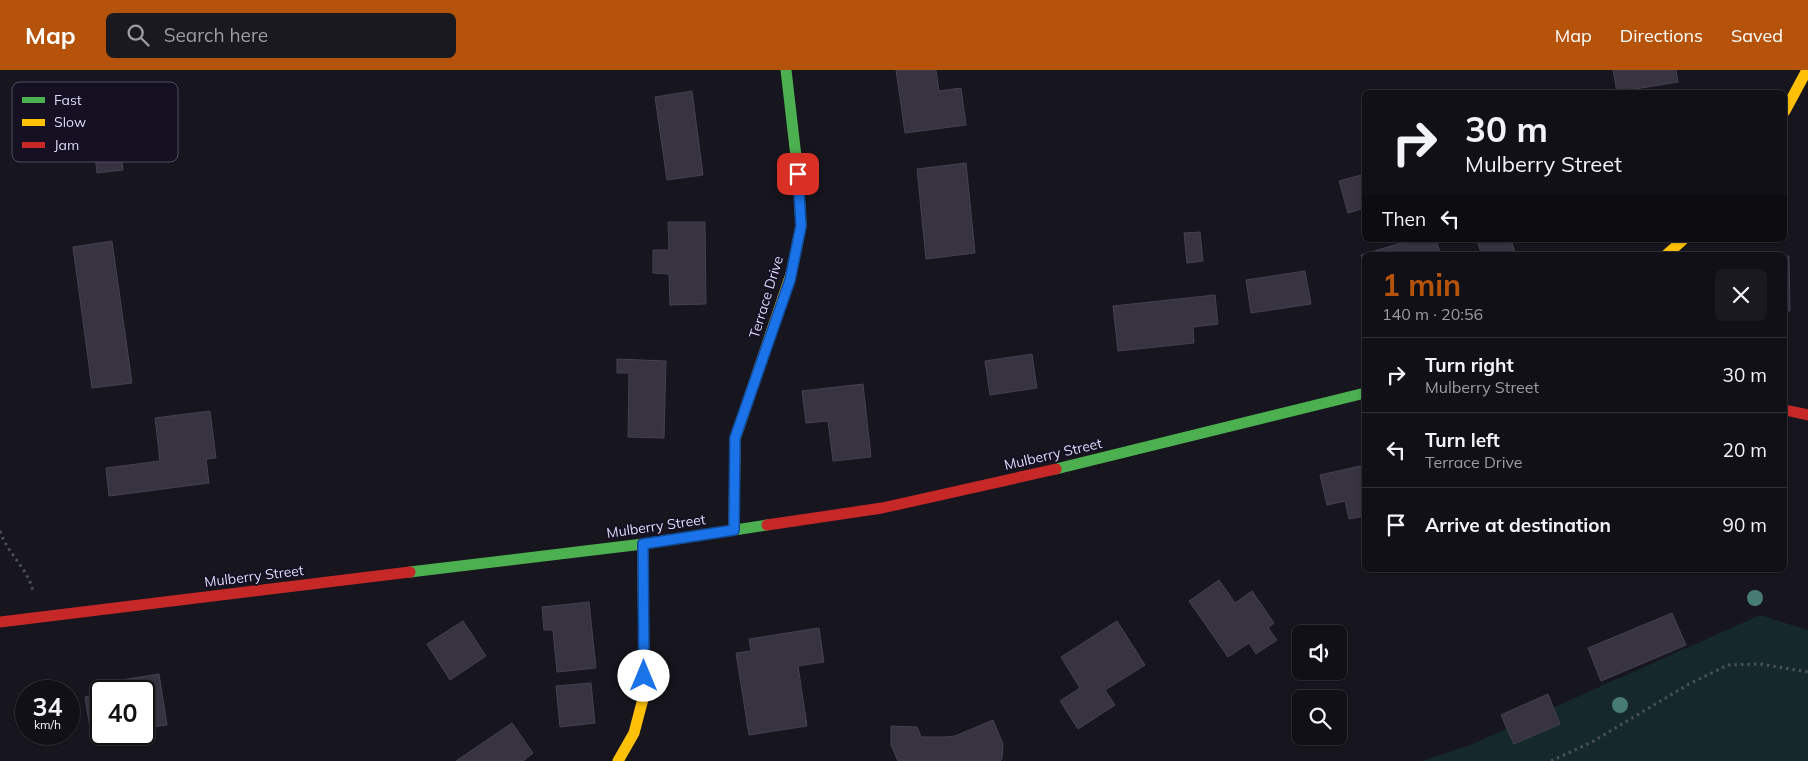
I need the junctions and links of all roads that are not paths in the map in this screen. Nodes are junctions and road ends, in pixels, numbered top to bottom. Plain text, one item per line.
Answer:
1 (786, 70) edge
2 (1807, 70) edge
3 (1787, 106) edge
4 (1681, 242) edge
5 (1669, 252) edge
6 (1362, 394) edge
7 (1787, 410) edge
8 (1808, 415) edge
9 (734, 530) junction
10 (643, 544) junction
11 (0, 622) edge
12 (618, 761) edge

1 - 9 street, Terrace Drive
2 - 3 street
4 - 5 street
6 - 9 street, Mulberry Street
7 - 8 street
9 - 10 street, Mulberry Street
10 - 11 street, Mulberry Street
10 - 12 street

